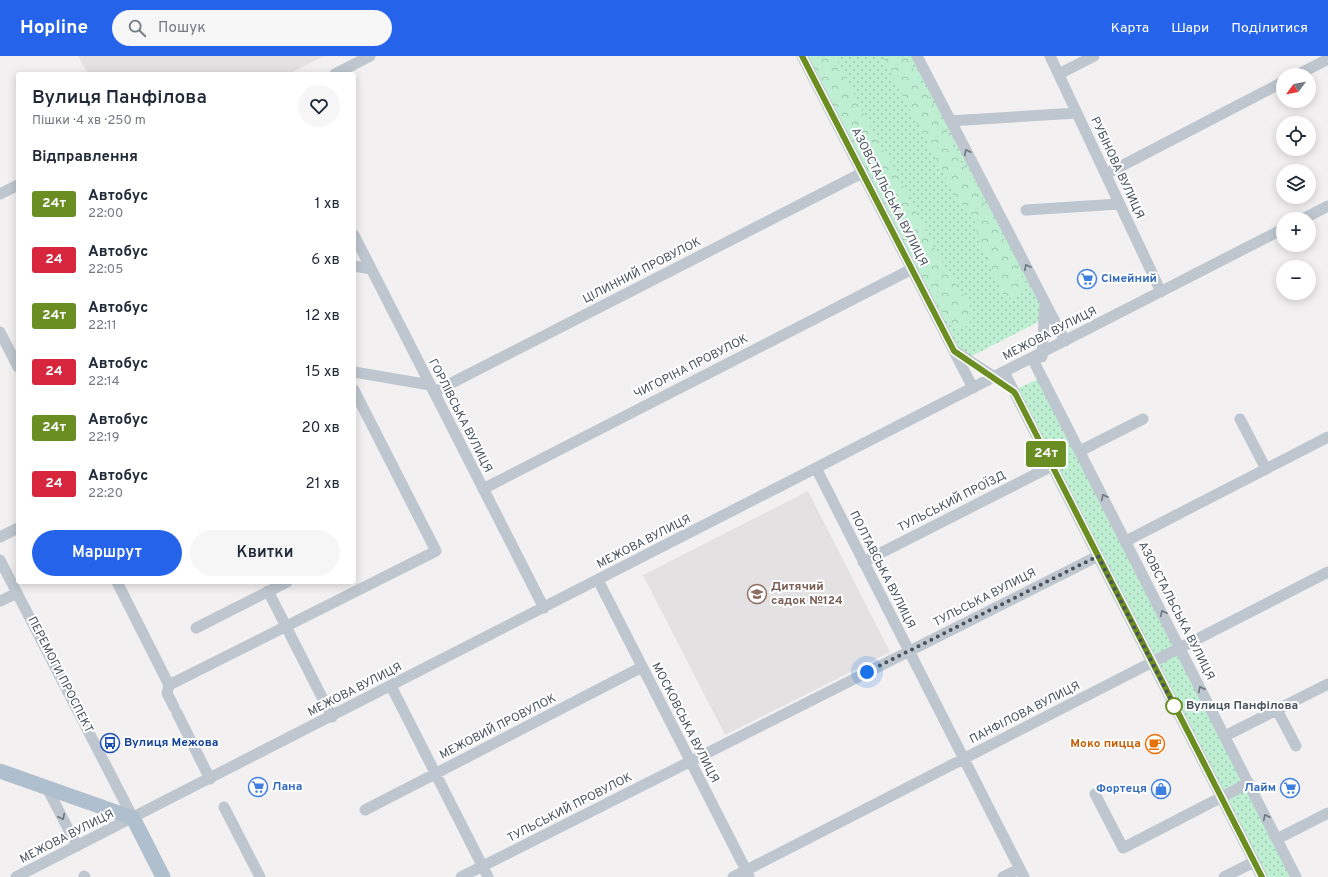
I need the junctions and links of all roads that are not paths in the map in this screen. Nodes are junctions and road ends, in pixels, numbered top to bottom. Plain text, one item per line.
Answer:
1 (369, 56) edge
2 (802, 56) edge
3 (917, 56) edge
4 (1050, 56) edge
5 (1094, 56) edge
6 (1328, 59) edge
7 (1311, 68) edge
8 (339, 72) edge
9 (1059, 74) junction
10 (1276, 86) edge
11 (1077, 113) junction
12 (950, 120) junction
13 (862, 173) junction
14 (1106, 174) junction
15 (16, 186) edge
16 (0, 194) edge
17 (1119, 204) junction
18 (1328, 206) edge
19 (1026, 210) dead end
20 (1316, 212) edge
21 (1276, 233) edge
22 (356, 240) edge
23 (356, 266) edge
24 (371, 269) junction
25 (912, 269) junction
26 (1160, 292) junction
27 (1045, 302) junction
28 (0, 332) edge
29 (1065, 341) junction
30 (954, 351) junction
31 (1042, 352) junction
32 (5, 353) edge
33 (1032, 358) junction
34 (16, 365) edge
35 (356, 372) edge
36 (999, 374) junction
37 (1042, 378) junction
38 (973, 388) junction
39 (432, 389) junction
40 (356, 394) edge
41 (1143, 419) dead end
42 (1240, 420) dead end
43 (1328, 437) edge
44 (1080, 451) junction
45 (1052, 466) junction
46 (816, 468) junction
47 (1266, 469) junction
48 (483, 489) junction
49 (16, 529) edge
50 (0, 537) edge
51 (1126, 541) junction
52 (1098, 556) junction
53 (0, 560) edge
54 (863, 562) junction
55 (1328, 572) edge
56 (598, 580) junction
57 (118, 584) edge
58 (283, 584) edge
59 (268, 592) junction
60 (17, 593) junction
61 (0, 601) edge
62 (544, 608) junction
63 (286, 626) junction
64 (196, 628) dead end
65 (1180, 648) junction
66 (909, 651) junction
67 (1152, 662) junction
68 (642, 667) junction
69 (1328, 684) edge
70 (169, 685) junction
71 (391, 686) junction
72 (1277, 710) junction
73 (332, 717) junction
74 (1225, 736) junction
75 (1296, 746) dead end
76 (964, 759) junction
77 (690, 761) junction
78 (0, 771) edge
79 (435, 774) junction
80 (210, 779) junction
81 (1249, 783) junction
82 (48, 788) junction
83 (1095, 794) dead end
84 (1221, 797) junction
85 (224, 807) dead end
86 (365, 810) dead end
87 (1328, 813) edge
88 (133, 818) junction
89 (1277, 839) junction
90 (77, 846) junction
91 (1254, 862) junction
92 (482, 866) junction
93 (1021, 873) edge
94 (747, 874) edge
95 (16, 877) edge
96 (163, 877) edge
97 (260, 877) edge
98 (461, 877) edge
99 (488, 877) edge
100 (733, 877) edge
101 (1003, 877) edge
102 (1224, 877) edge
103 (1262, 877) edge
104 (1296, 877) edge

1 - 8 street
2 - 13 street, АЗОВСТАЛЬСЬКА ВУЛИЦЯ
3 - 12 street
4 - 9 street, РУБІНОВА ВУЛИЦЯ
5 - 9 street
6 - 7 street
9 - 11 street, РУБІНОВА ВУЛИЦЯ
10 - 14 street
11 - 12 street
11 - 14 street, РУБІНОВА ВУЛИЦЯ
27 -> 12 street
13 - 25 street, АЗОВСТАЛЬСЬКА ВУЛИЦЯ
13 - 39 street, ЦІЛИННИЙ ПРОВУЛОК
14 - 17 street, РУБІНОВА ВУЛИЦЯ
15 - 16 street
17 - 19 street
17 - 26 street, РУБІНОВА ВУЛИЦЯ
18 - 20 street
21 - 26 street, МЕЖОВА ВУЛИЦЯ
22 - 24 street, ГОРЛІВСЬКА ВУЛИЦЯ
23 - 24 street
24 - 39 street, ГОРЛІВСЬКА ВУЛИЦЯ
25 - 30 street, АЗОВСТАЛЬСЬКА ВУЛИЦЯ
25 - 48 street, ЧИГОРІНА ПРОВУЛОК
26 - 29 street, МЕЖОВА ВУЛИЦЯ
27 - 29 street
27 - 31 street, АЗОВСТАЛЬСЬКА ВУЛИЦЯ
28 - 32 street
29 - 31 street, МЕЖОВА ВУЛИЦЯ
30 - 36 street, АЗОВСТАЛЬСЬКА ВУЛИЦЯ
30 - 38 street, АЗОВСТАЛЬСЬКА ВУЛИЦЯ
31 - 33 street, МЕЖОВА ВУЛИЦЯ
31 - 37 street, АЗОВСТАЛЬСЬКА ВУЛИЦЯ
32 - 34 street
33 - 36 street, МЕЖОВА ВУЛИЦЯ
33 - 37 street, АЗОВСТАЛЬСЬКА ВУЛИЦЯ
35 - 39 street
36 - 38 street, МЕЖОВА ВУЛИЦЯ
36 - 45 street
37 - 44 street, АЗОВСТАЛЬСЬКА ВУЛИЦЯ
38 - 46 street, МЕЖОВА ВУЛИЦЯ
39 - 48 street, ГОРЛІВСЬКА ВУЛИЦЯ
40 - 63 street
41 - 44 street
42 - 47 street
43 - 47 street
51 -> 44 street, АЗОВСТАЛЬСЬКА ВУЛИЦЯ
45 - 52 street
45 - 54 street, ТУЛЬСЬКИЙ ПРОЇЗД
46 - 54 street, ПОЛТАВСЬКА ВУЛИЦЯ
46 - 56 street, МЕЖОВА ВУЛИЦЯ
47 - 51 street
48 - 62 street, ГОРЛІВСЬКА ВУЛИЦЯ
49 - 50 street
65 -> 51 street, АЗОВСТАЛЬСЬКА ВУЛИЦЯ
52 - 66 street, ТУЛЬСЬКА ВУЛИЦЯ
52 - 67 street
53 - 60 street, ПЕРЕМОГИ ПРОСПЕКТ
54 - 66 street, ПОЛТАВСЬКА ВУЛИЦЯ
55 - 65 street, ПАНФІЛОВА ВУЛИЦЯ
56 - 62 street, МЕЖОВА ВУЛИЦЯ
56 - 68 street, МОСКОВСЬКА ВУЛИЦЯ
57 - 70 street
58 - 59 street
59 - 63 street
59 - 64 street
60 - 61 street
60 - 88 street, ПЕРЕМОГИ ПРОСПЕКТ
62 - 71 street, МЕЖОВА ВУЛИЦЯ
63 - 70 street
63 - 73 street
65 - 67 street, ПАНФІЛОВА ВУЛИЦЯ
74 -> 65 street, АЗОВСТАЛЬСЬКА ВУЛИЦЯ
66 - 76 street, ПОЛТАВСЬКА ВУЛИЦЯ
66 - 77 street, ТУЛЬСЬКА ВУЛИЦЯ
67 - 76 street, ПАНФІЛОВА ВУЛИЦЯ
67 - 84 street
68 - 77 street, МОСКОВСЬКА ВУЛИЦЯ
68 - 79 street, МЕЖОВИЙ ПРОВУЛОК
69 - 72 street
70 - 80 street
71 - 73 street, МЕЖОВА ВУЛИЦЯ
71 - 79 street
72 - 74 street
72 - 75 street
73 - 80 street, МЕЖОВА ВУЛИЦЯ
74 - 81 street, АЗОВСТАЛЬСЬКА ВУЛИЦЯ
76 - 93 street, ПОЛТАВСЬКА ВУЛИЦЯ
76 - 94 street, ПАНФІЛОВА ВУЛИЦЯ
77 - 92 street, ТУЛЬСЬКИЙ ПРОВУЛОК
77 - 94 street, МОСКОВСЬКА ВУЛИЦЯ
78 - 82 main road
79 - 86 street, МЕЖОВИЙ ПРОВУЛОК
79 - 92 street
80 - 88 street, МЕЖОВА ВУЛИЦЯ
81 - 84 street
89 -> 81 street, АЗОВСТАЛЬСЬКА ВУЛИЦЯ
82 - 88 main road
82 -> 90 street
83 - 84 street
84 - 91 street
85 - 97 street
87 - 89 street
88 - 90 street, МЕЖОВА ВУЛИЦЯ
88 - 96 main road, ПЕРЕМОГИ ПРОСПЕКТ
89 - 104 street, АЗОВСТАЛЬСЬКА ВУЛИЦЯ
90 - 95 street, МЕЖОВА ВУЛИЦЯ
91 - 102 street
91 - 103 street
92 - 98 street, ТУЛЬСЬКИЙ ПРОВУЛОК
92 - 99 street
93 - 101 street
94 - 100 street, ПАНФІЛОВА ВУЛИЦЯ

